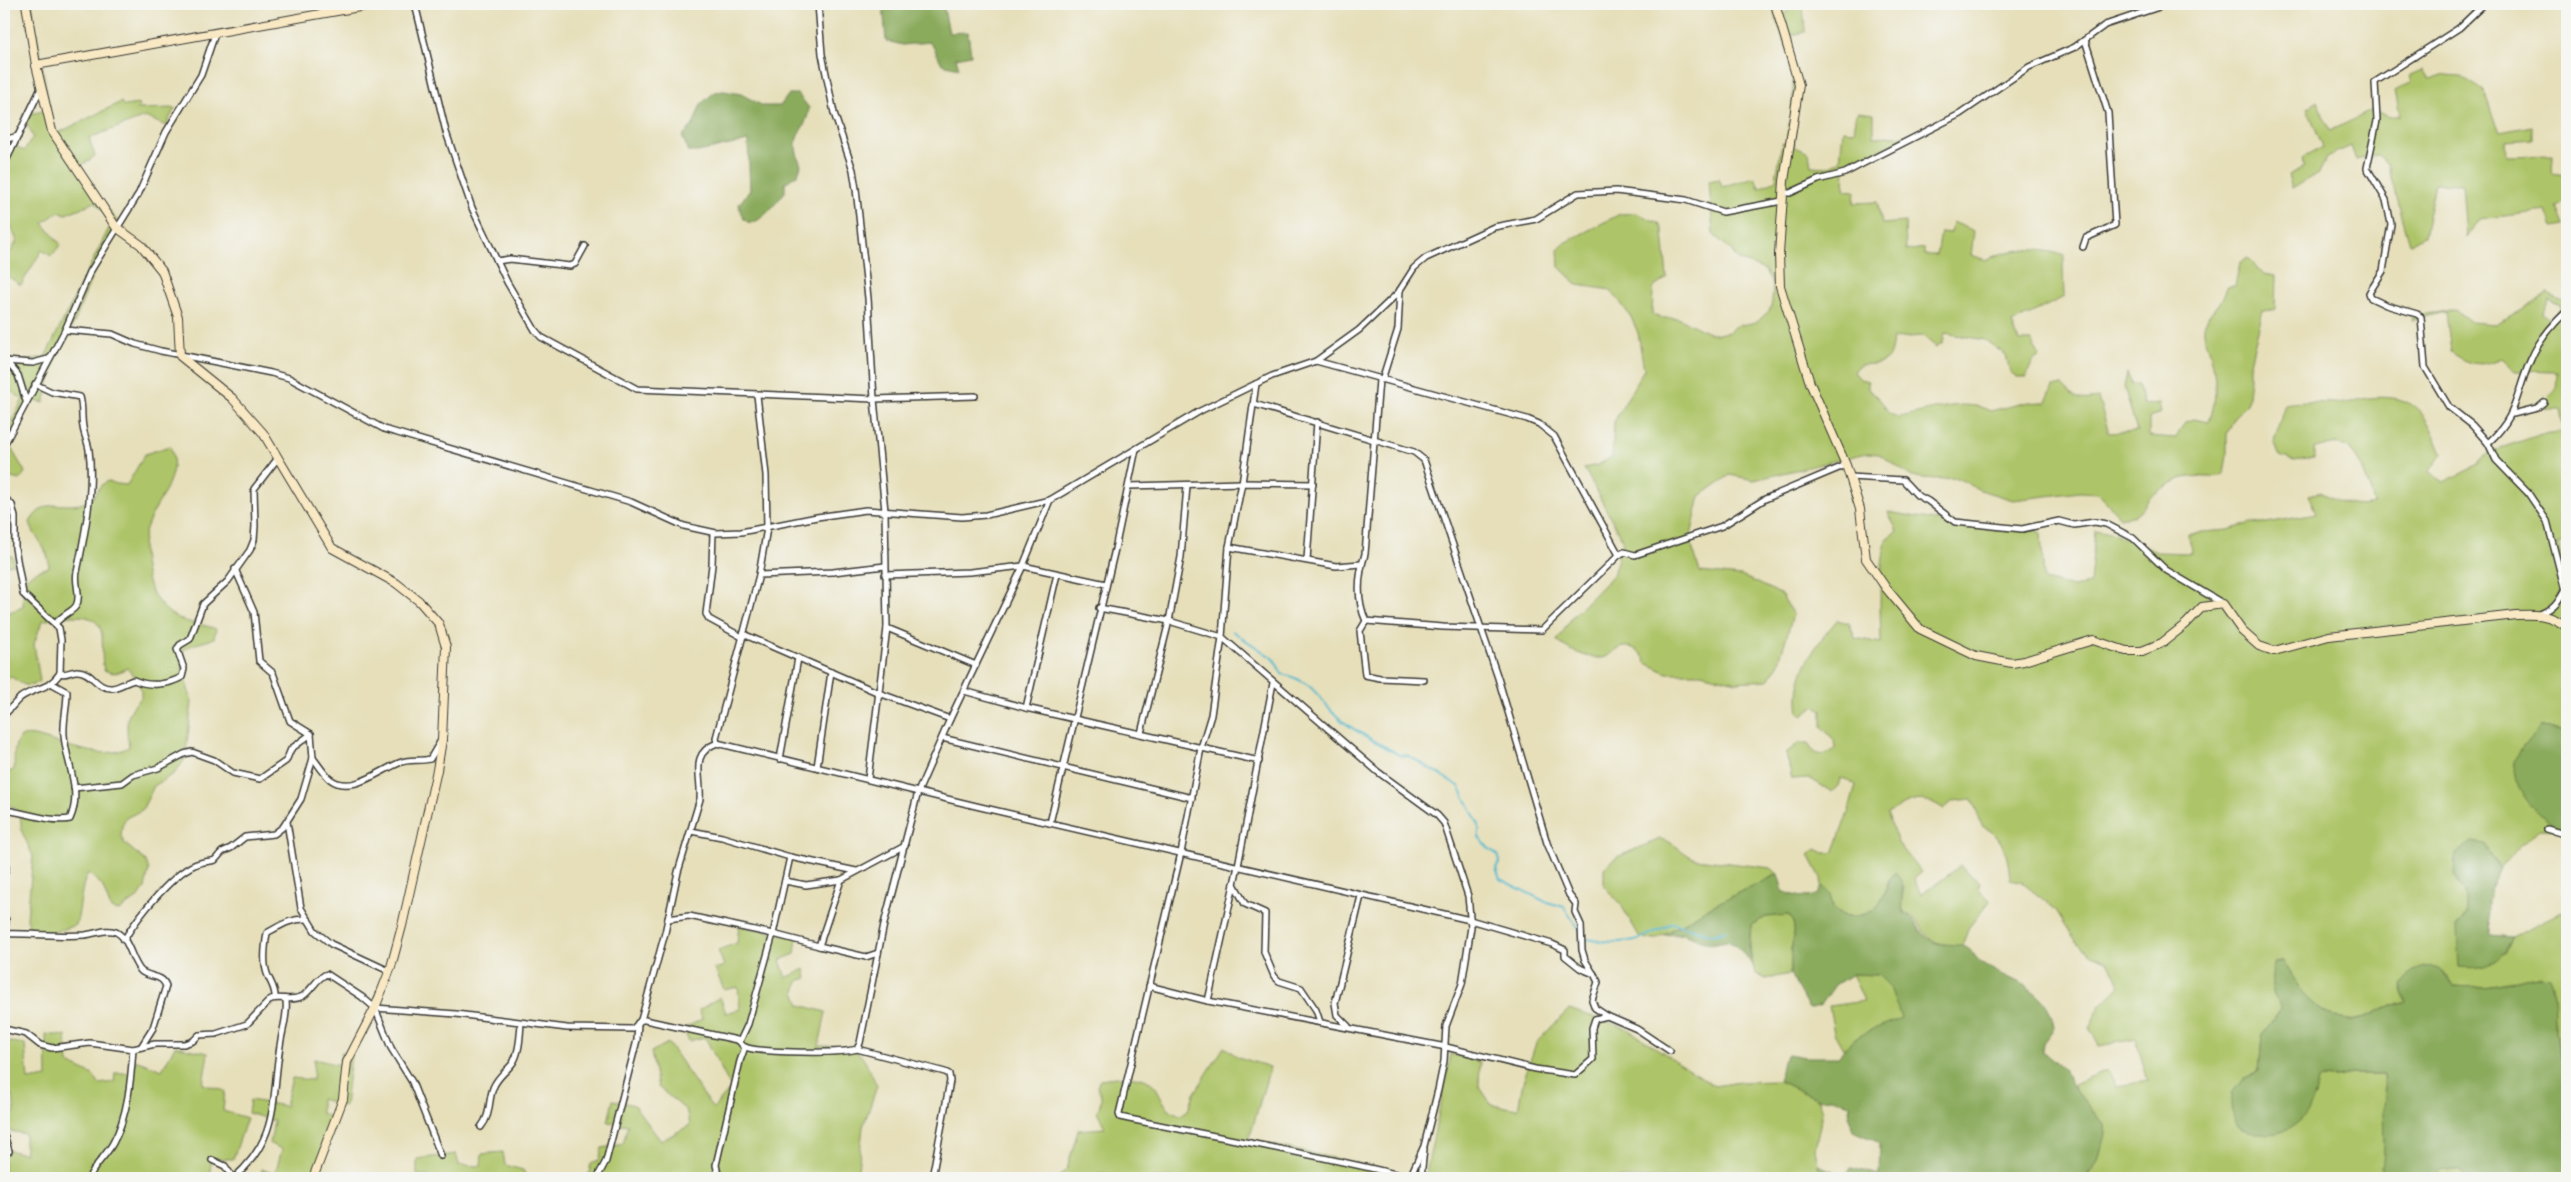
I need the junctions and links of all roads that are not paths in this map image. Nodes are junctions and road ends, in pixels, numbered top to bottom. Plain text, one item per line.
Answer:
1 (26, 4) edge
2 (376, 4) edge
3 (415, 4) edge
4 (818, 4) edge
5 (1775, 4) edge
6 (2168, 4) edge
7 (2484, 4) edge
8 (215, 34) junction
9 (2085, 40) junction
10 (36, 65) junction
11 (41, 88) junction
12 (18, 136) junction
13 (4, 140) edge
14 (4, 166) edge
15 (1782, 197) junction
16 (116, 227) junction
17 (585, 246) dead end
18 (2083, 247) dead end
19 (497, 261) junction
20 (1400, 290) junction
21 (2567, 311) edge
22 (65, 330) junction
23 (180, 356) junction
24 (48, 359) junction
25 (1316, 361) junction
26 (5, 362) edge
27 (1381, 380) junction
28 (35, 384) junction
29 (1256, 384) junction
30 (757, 395) junction
31 (975, 396) dead end
32 (874, 399) junction
33 (26, 401) junction
34 (2544, 402) dead end
35 (1254, 404) junction
36 (2513, 414) junction
37 (1317, 422) junction
38 (1374, 439) junction
39 (2488, 444) junction
40 (4, 445) edge
41 (1136, 449) junction
42 (278, 458) junction
43 (1846, 466) junction
44 (1850, 478) junction
45 (1242, 483) junction
46 (1313, 484) junction
47 (1129, 486) junction
48 (1187, 486) junction
49 (4, 497) edge
50 (1050, 500) junction
51 (885, 512) junction
52 (767, 528) junction
53 (713, 533) junction
54 (1229, 547) junction
55 (1619, 555) junction
56 (1307, 560) junction
57 (1360, 564) junction
58 (885, 566) junction
59 (1023, 566) junction
60 (235, 569) junction
61 (1057, 574) junction
62 (759, 575) junction
63 (885, 575) junction
64 (1106, 584) junction
65 (2565, 589) junction
66 (2567, 598) edge
67 (2223, 604) junction
68 (1099, 608) junction
69 (2540, 614) junction
70 (1169, 621) junction
71 (1366, 621) junction
72 (56, 623) junction
73 (1481, 627) junction
74 (2567, 627) edge
75 (887, 628) junction
76 (743, 635) junction
77 (1222, 637) junction
78 (798, 658) junction
79 (976, 665) junction
80 (831, 672) junction
81 (60, 673) junction
82 (1424, 680) dead end
83 (1273, 683) junction
84 (51, 684) junction
85 (964, 691) junction
86 (879, 693) junction
87 (1026, 708) junction
88 (4, 715) edge
89 (950, 719) junction
90 (1076, 719) junction
91 (1141, 733) junction
92 (311, 734) junction
93 (942, 738) junction
94 (442, 740) junction
95 (717, 742) junction
96 (1201, 748) junction
97 (313, 758) junction
98 (780, 759) junction
99 (1259, 761) junction
100 (817, 767) junction
101 (1062, 767) junction
102 (868, 779) junction
103 (74, 788) junction
104 (918, 792) junction
105 (1192, 798) junction
106 (4, 810) edge
107 (287, 822) junction
108 (1050, 823) junction
109 (2547, 829) dead end
110 (691, 831) junction
111 (2567, 835) edge
112 (905, 846) junction
113 (1181, 853) junction
114 (790, 857) junction
115 (4, 860) edge
116 (1238, 866) junction
117 (856, 872) junction
118 (4, 876) edge
119 (841, 880) junction
120 (785, 881) junction
121 (1234, 884) junction
122 (1360, 896) junction
123 (4, 916) edge
124 (308, 919) junction
125 (668, 919) junction
126 (1470, 920) junction
127 (4, 934) edge
128 (773, 934) junction
129 (124, 940) junction
130 (819, 946) junction
131 (878, 954) junction
132 (389, 971) junction
133 (1594, 974) junction
134 (1149, 986) junction
135 (275, 998) junction
136 (286, 1000) junction
137 (1208, 1001) junction
138 (375, 1008) junction
139 (1607, 1016) junction
140 (639, 1021) junction
141 (1320, 1022) junction
142 (521, 1023) junction
143 (4, 1029) edge
144 (1356, 1029) junction
145 (740, 1041) junction
146 (141, 1047) junction
147 (745, 1047) junction
148 (1446, 1047) junction
149 (133, 1049) junction
150 (856, 1049) junction
151 (1670, 1051) dead end
152 (481, 1127) dead end
153 (4, 1135) edge
154 (1424, 1146) junction
155 (9, 1151) dead end
156 (441, 1156) dead end
157 (212, 1160) dead end
158 (1421, 1177) edge
159 (89, 1178) edge
160 (233, 1178) edge
161 (313, 1178) edge
162 (597, 1178) edge
163 (720, 1178) edge
164 (932, 1178) edge

1 - 10 street
2 - 8 street
3 - 19 street
4 - 32 street
5 - 15 street
6 - 9 street
7 - 39 street
8 - 10 street
8 - 16 street
9 - 15 street
9 - 18 street
10 - 11 street
11 - 12 street
11 - 16 street
12 - 13 street
12 - 14 street
15 - 20 street
15 - 43 street
16 - 22 street
16 - 23 street
17 - 19 street
19 - 30 street
20 - 25 street
20 - 27 street
21 - 36 street
22 - 23 street
22 - 24 street
23 - 42 street
23 - 53 street
24 - 26 street
24 - 28 street
25 - 27 street
25 - 29 street
26 - 33 street
27 - 38 street
27 - 55 street
28 - 33 street
28 - 72 street
29 - 35 street
29 - 41 street
30 - 32 street
30 - 52 street
31 - 32 street
32 - 51 street
33 - 40 street
34 - 36 street
35 - 37 street
35 - 45 street
36 - 39 street
37 - 38 street
37 - 46 street
38 - 57 street
38 - 73 street
39 - 65 street
41 - 47 street
41 - 50 street
42 - 60 street
42 - 94 street
43 - 44 street
43 - 55 street
44 - 67 street
44 - 67 street
45 - 46 street
45 - 48 street
45 - 54 street
46 - 56 street
47 - 48 street
47 - 64 street
48 - 70 street
49 - 72 street
50 - 51 street
50 - 59 street
51 - 52 street
51 - 58 street
52 - 53 street
52 - 62 street
53 - 76 street
54 - 56 street
54 - 77 street
55 - 73 street
56 - 57 street
57 - 71 street
58 - 62 street
58 - 63 street
59 - 61 street
59 - 63 street
59 - 79 street
60 - 81 street
60 - 92 street
61 - 64 street
61 - 87 street
62 - 76 street
63 - 75 street
64 - 68 street
65 - 66 street
65 - 69 street
67 - 69 street
68 - 70 street
68 - 90 street
69 - 74 street
70 - 77 street
70 - 91 street
71 - 73 street
71 - 82 street
72 - 81 street
73 - 133 street
75 - 79 street
75 - 86 street
76 - 78 street
76 - 95 street
77 - 83 street
77 - 96 street
78 - 80 street
78 - 98 street
79 - 85 street
80 - 86 street
80 - 100 street
81 - 84 street
83 - 99 street
83 - 126 street
84 - 88 street
84 - 103 street
85 - 87 street
85 - 89 street
86 - 89 street
86 - 102 street
87 - 90 street
89 - 93 street
90 - 91 street
90 - 101 street
91 - 96 street
92 - 97 street
92 - 103 street
93 - 101 street
93 - 104 street
94 - 97 street
94 - 132 street
95 - 98 street
95 - 110 street
96 - 99 street
96 - 105 street
97 - 107 street
98 - 100 street
99 - 116 street
100 - 102 street
101 - 105 street
101 - 108 street
102 - 104 street
103 - 106 street
104 - 108 street
104 - 112 street
105 - 113 street
107 - 124 street
107 - 129 street
108 - 113 street
109 - 111 street
110 - 114 street
110 - 125 street
112 - 117 street
112 - 131 street
113 - 116 street
113 - 134 street
114 - 117 street
114 - 120 street
115 - 118 street
116 - 121 street
116 - 122 street
117 - 119 street
119 - 120 street
119 - 130 street
120 - 128 street
121 - 137 street
121 - 141 street
122 - 126 street
122 - 144 street
123 - 127 street
124 - 132 street
124 - 135 street
125 - 128 street
125 - 140 street
126 - 133 street
126 - 148 street
127 - 129 street
128 - 130 street
128 - 145 street
129 - 146 street
130 - 131 street
131 - 150 street
132 - 138 street
133 - 139 street
134 - 137 street
134 - 154 street
135 - 136 street
135 - 146 street
136 - 138 street
136 - 160 street
137 - 141 street
138 - 142 street
138 - 156 street
138 - 161 street
139 - 148 street
139 - 151 street
140 - 142 street
140 - 145 street
140 - 162 street
141 - 144 street
142 - 152 street
143 - 149 street
144 - 148 street
145 - 147 street
146 - 149 street
147 - 150 street
147 - 163 street
148 - 154 street
149 - 159 street
150 - 164 street
153 - 155 street
154 - 158 street
157 - 160 street

